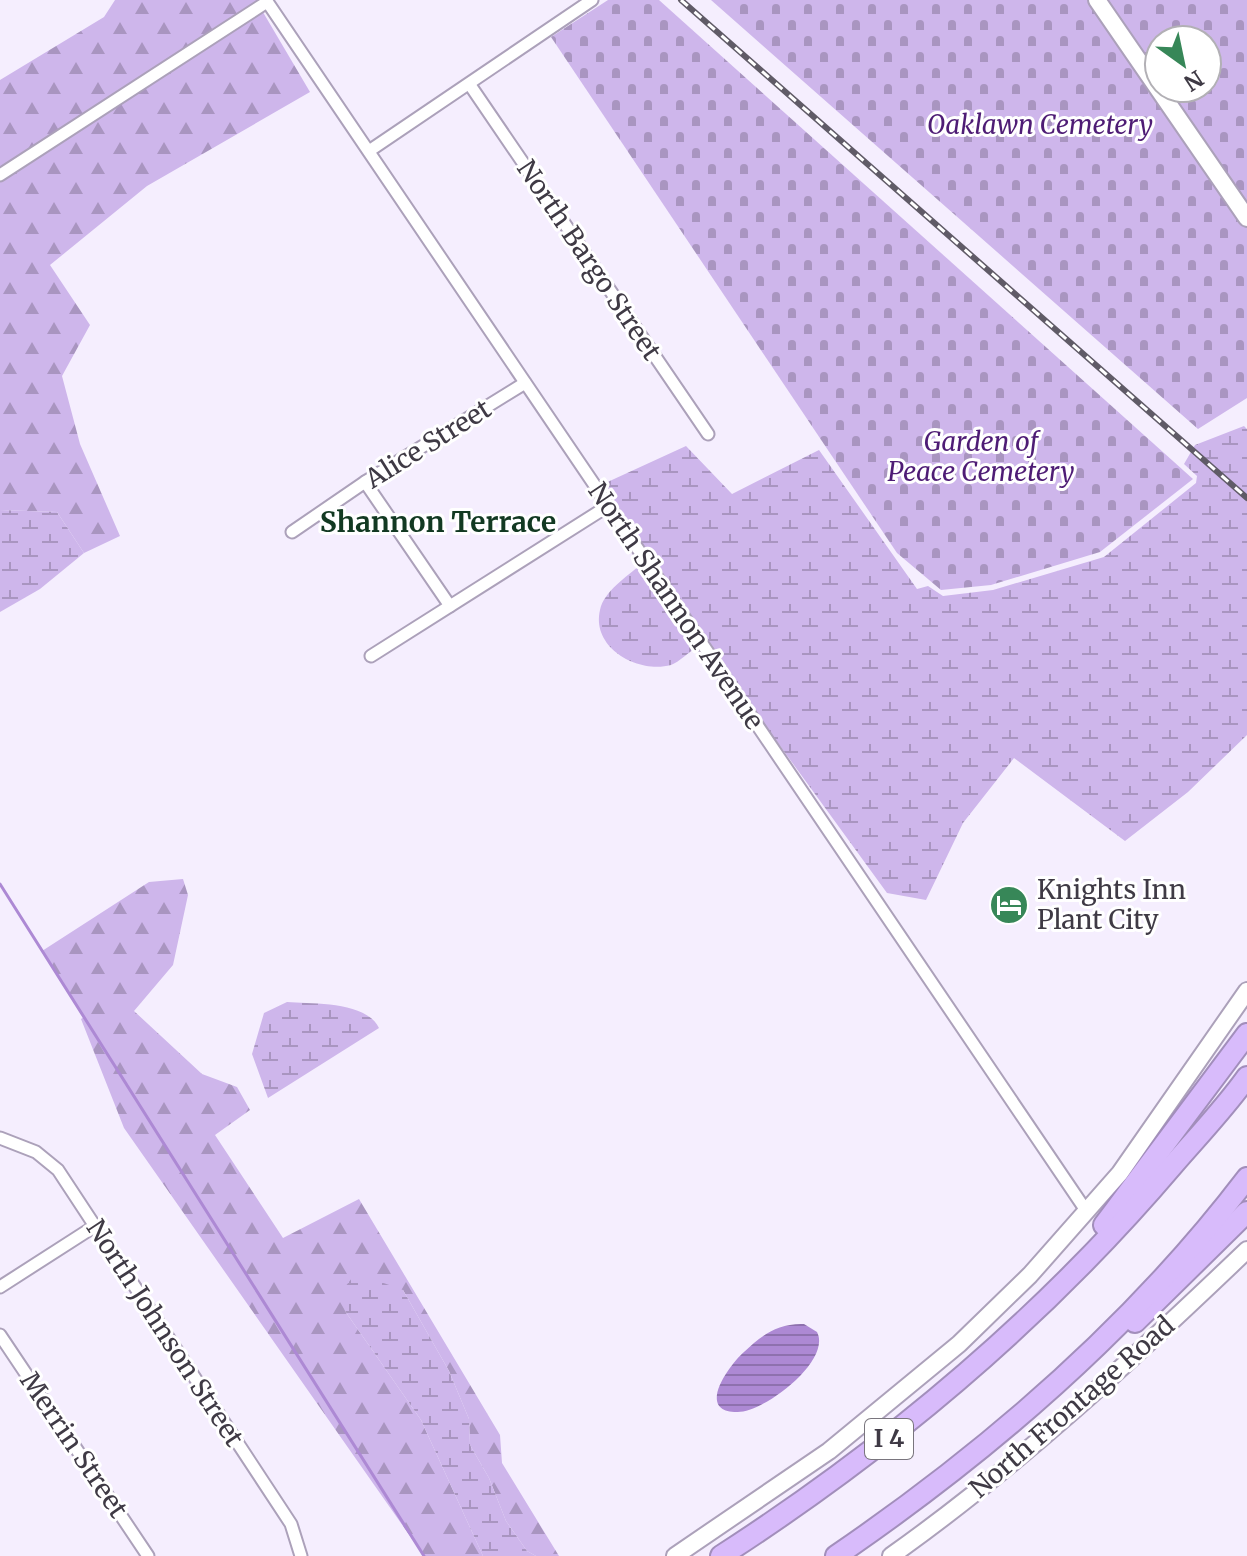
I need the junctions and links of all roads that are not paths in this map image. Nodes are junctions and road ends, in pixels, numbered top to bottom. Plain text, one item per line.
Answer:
1 (592, 0) edge
2 (1097, 0) edge
3 (267, 1) edge
4 (470, 85) junction
5 (369, 151) junction
6 (0, 175) edge
7 (1247, 218) edge
8 (525, 383) junction
9 (708, 434) dead end
10 (365, 482) junction
11 (608, 506) junction
12 (292, 532) dead end
13 (450, 606) junction
14 (371, 656) dead end
15 (1247, 991) edge
16 (1247, 1034) edge
17 (1247, 1077) edge
18 (0, 1138) edge
19 (1247, 1178) edge
20 (1087, 1212) junction
21 (1247, 1212) edge
22 (95, 1226) junction
23 (1247, 1250) edge
24 (0, 1287) edge
25 (1043, 1305) junction
26 (0, 1335) edge
27 (1043, 1392) junction
28 (299, 1555) edge
29 (148, 1556) edge
30 (675, 1556) edge
31 (721, 1556) edge
32 (836, 1556) edge
33 (891, 1556) edge

1 - 4 street
2 - 7 street
3 - 5 street, North Shannon Avenue
3 - 6 street
4 - 5 street
4 - 9 street, North Bargo Street
5 - 8 street, North Shannon Avenue
8 - 10 street, Alice Street
8 - 11 street, North Shannon Avenue
10 - 12 street, Alice Street
10 - 13 street
11 - 13 street
11 - 20 street, North Shannon Avenue
13 - 14 street
15 - 20 street
16 - 25 highway
17 - 25 highway, I 4
18 - 22 street, North Johnson Street
19 - 27 highway, I 4
20 - 30 street
21 - 27 highway
22 - 24 street
22 - 28 street, North Johnson Street
23 - 33 street, North Frontage Road
25 - 31 highway, I 4
26 - 29 street, Merrin Street
27 - 32 highway, I 4

